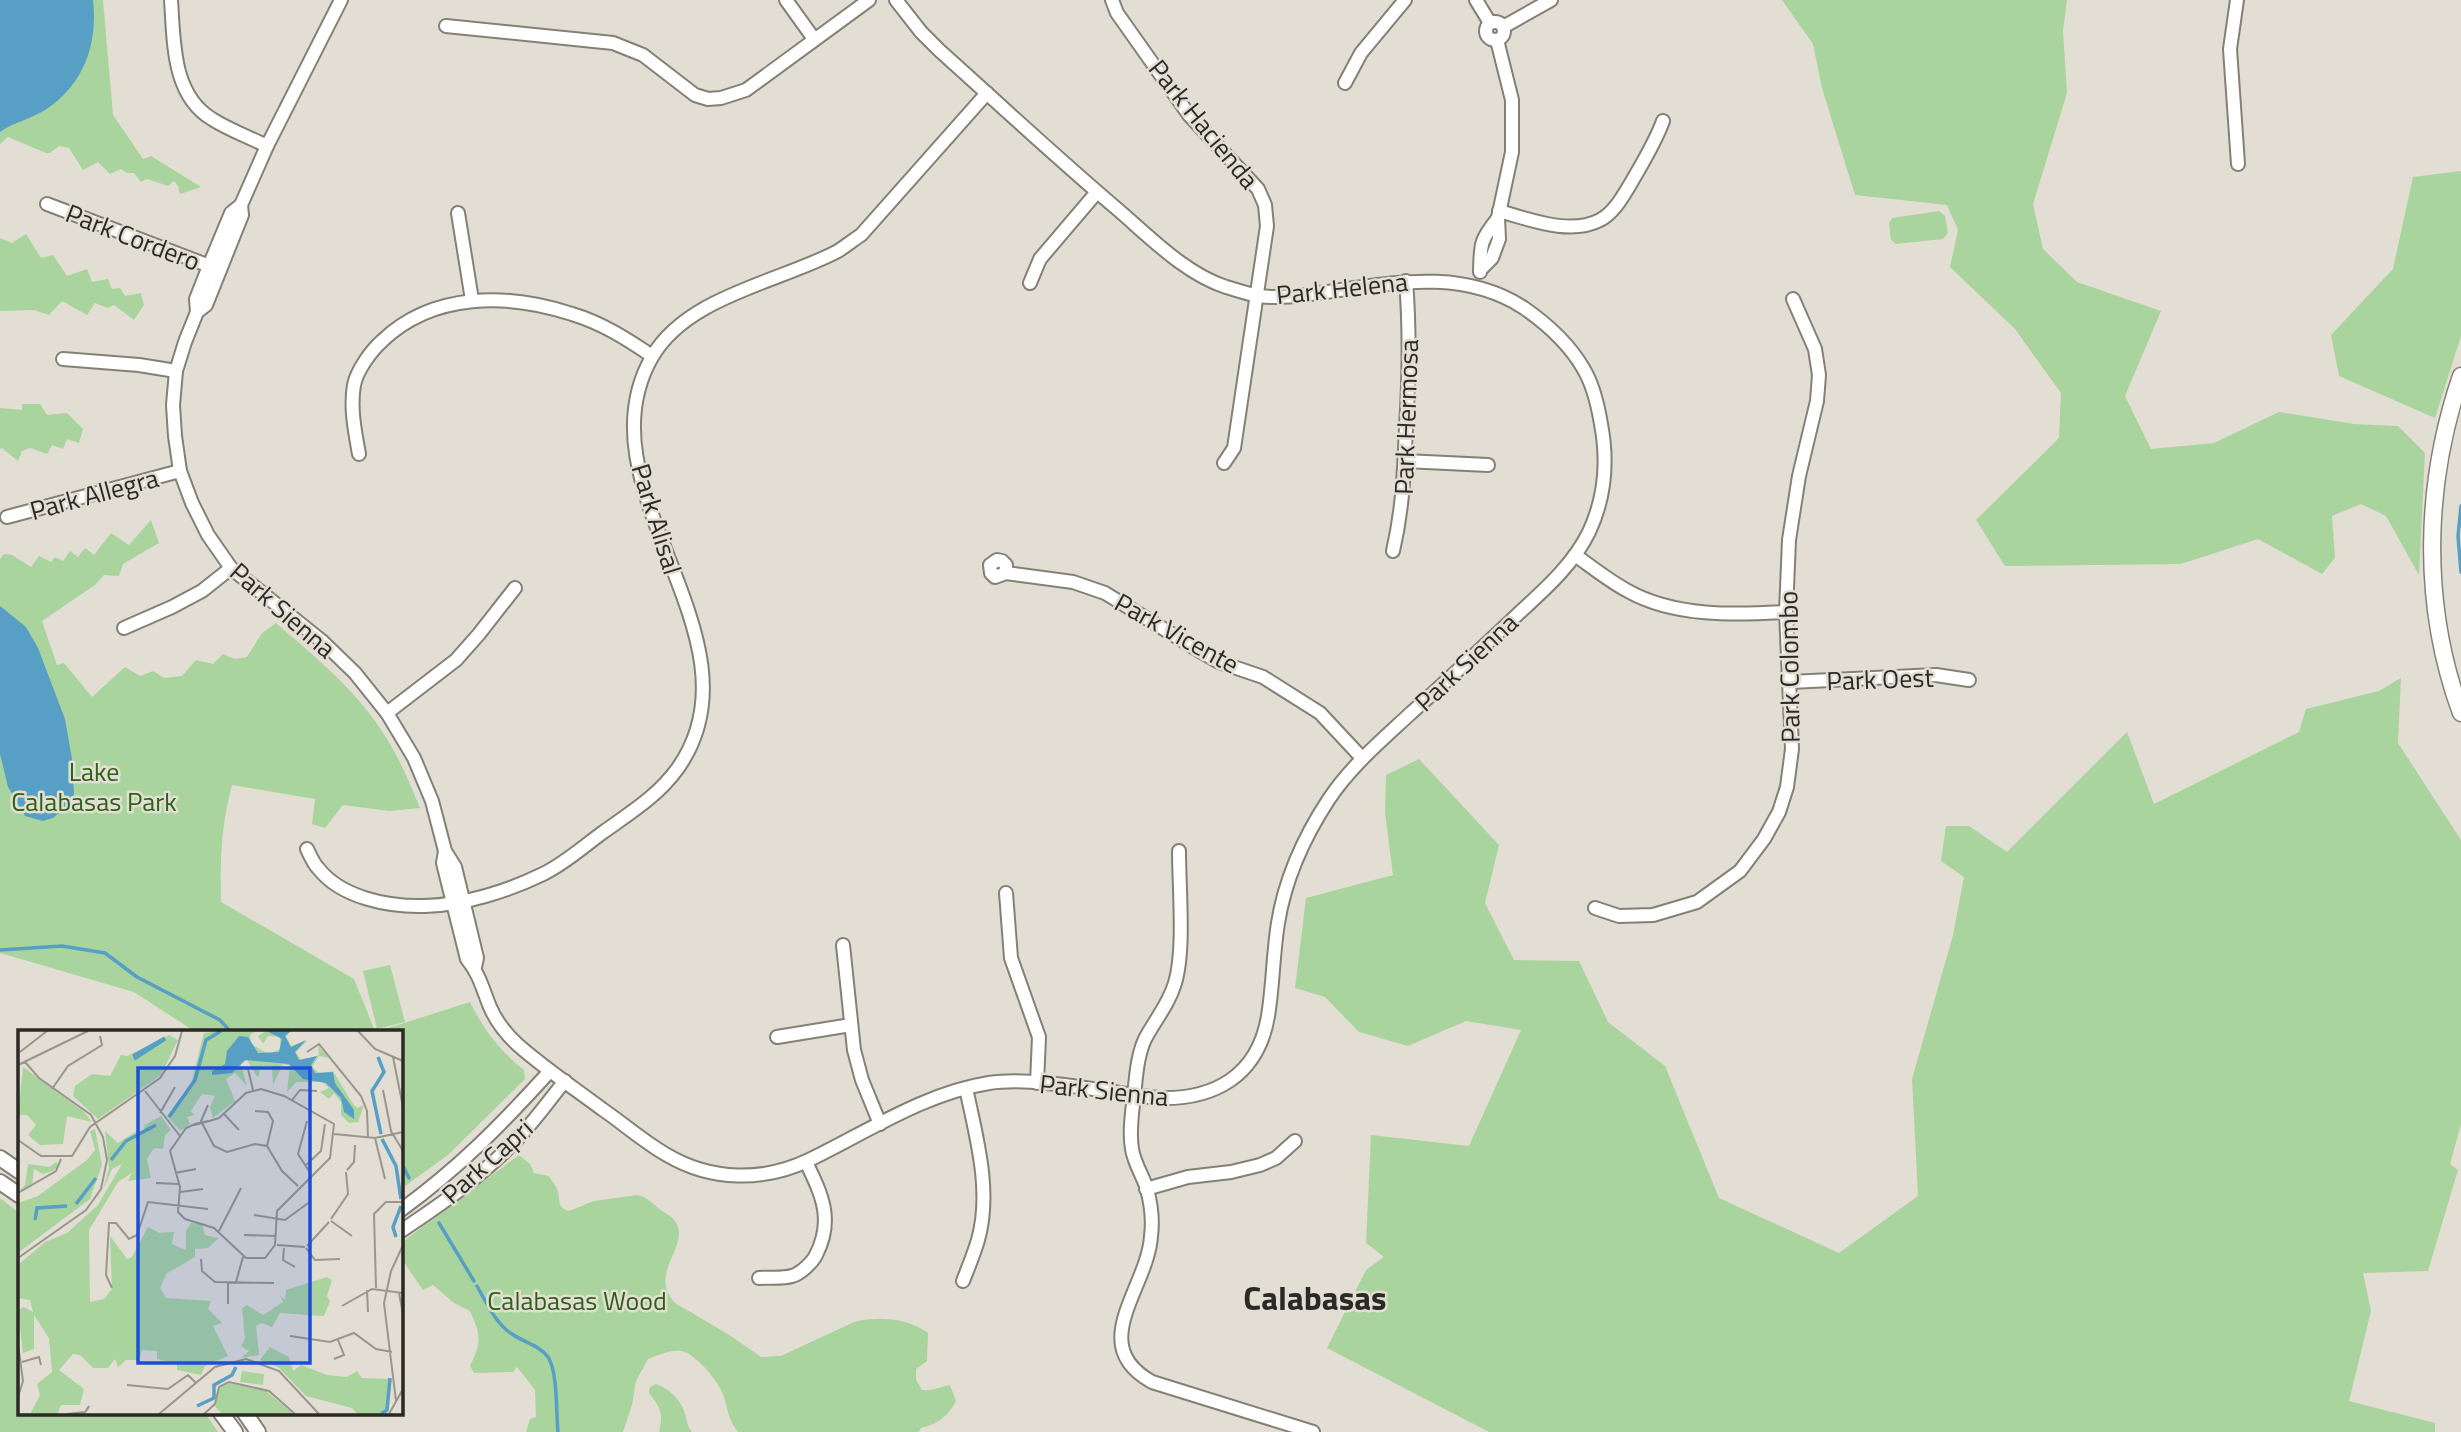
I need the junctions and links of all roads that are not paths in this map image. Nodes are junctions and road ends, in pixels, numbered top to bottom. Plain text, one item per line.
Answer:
1 (171, 0) edge
2 (341, 0) edge
3 (786, 0) edge
4 (869, 0) edge
5 (896, 0) edge
6 (1112, 0) edge
7 (1405, 0) edge
8 (1476, 0) edge
9 (1551, 0) edge
10 (2237, 0) edge
11 (1490, 23) junction
12 (446, 26) dead end
13 (1503, 27) junction
14 (814, 39) junction
15 (1497, 40) junction
16 (1345, 83) dead end
17 (987, 93) junction
18 (1663, 121) dead end
19 (267, 146) junction
20 (2238, 163) dead end
21 (1097, 192) junction
22 (47, 204) dead end
23 (458, 213) dead end
24 (1498, 215) junction
25 (1483, 241) junction
26 (1497, 246) junction
27 (214, 268) junction
28 (1480, 269) junction
29 (1406, 281) junction
30 (1030, 283) dead end
31 (1476, 286) junction
32 (1257, 296) junction
33 (1793, 299) dead end
34 (472, 300) junction
35 (652, 356) junction
36 (63, 359) dead end
37 (177, 371) junction
38 (2461, 376) edge
39 (359, 454) dead end
40 (1405, 461) junction
41 (1224, 463) dead end
42 (1488, 465) dead end
43 (180, 471) junction
44 (1604, 482) joint
45 (7, 517) dead end
46 (1393, 551) dead end
47 (1575, 555) junction
48 (231, 568) junction
49 (1006, 573) dead end
50 (515, 588) dead end
51 (1786, 612) junction
52 (124, 628) dead end
53 (1969, 680) dead end
54 (1790, 682) junction
55 (387, 713) junction
56 (2461, 713) edge
57 (1362, 758) junction
58 (307, 849) dead end
59 (1179, 851) dead end
60 (1006, 893) dead end
61 (458, 902) junction
62 (1595, 908) dead end
63 (843, 945) dead end
64 (851, 1025) junction
65 (777, 1037) dead end
66 (550, 1071) junction
67 (565, 1081) junction
68 (1037, 1083) junction
69 (966, 1088) junction
70 (1134, 1096) junction
71 (880, 1124) junction
72 (1295, 1140) dead end
73 (0, 1158) edge
74 (806, 1161) junction
75 (18, 1170) edge
76 (0, 1182) edge
77 (1146, 1189) junction
78 (18, 1194) edge
79 (402, 1209) edge
80 (402, 1230) edge
81 (759, 1278) dead end
82 (963, 1281) dead end
83 (222, 1414) edge
84 (246, 1414) edge
85 (235, 1432) edge
86 (258, 1432) edge
87 (1313, 1432) edge

1 - 19 street
2 - 19 street, Park Sienna
3 - 14 street
4 - 14 street
5 - 17 street, Park Helena
6 - 32 street, Park Hacienda
7 - 16 street
8 - 11 street
9 - 13 street
10 - 20 street
11 - 13 street
11 - 15 street
12 - 14 street
13 - 15 street
15 - 24 street
17 - 21 street, Park Helena
17 - 35 street, Park Alisal
18 - 24 street
19 - 27 street, Park Sienna
21 - 30 street
21 - 32 street, Park Helena
22 - 27 street, Park Cordero
23 - 34 street
24 - 25 street
24 - 26 street
25 - 26 street
25 - 28 street
26 - 28 street
27 - 37 street, Park Sienna
28 - 31 street
29 - 31 street, Park Helena
29 - 32 street, Park Helena
29 - 40 street, Park Hermosa
31 - 44 street, Park Helena
32 - 41 street, Park Hacienda
33 - 51 street, Park Colombo
34 - 35 street
34 - 39 street
35 - 61 street, Park Alisal
36 - 37 street
37 - 43 street, Park Sienna
38 - 56 main road
40 - 42 street
40 - 46 street, Park Hermosa
43 - 45 street, Park Allegra
43 - 48 street, Park Sienna
44 - 47 street, Park Sienna
47 - 51 street
47 - 57 street, Park Sienna
48 - 52 street
48 - 55 street, Park Sienna
49 - 57 street, Park Vicente
50 - 55 street
51 - 54 street, Park Colombo
53 - 54 street, Park Oest
54 - 62 street, Park Colombo
55 - 61 street, Park Sienna
57 - 70 street, Park Sienna
58 - 61 street, Park Alisal
59 - 70 street
60 - 68 street
61 - 66 street, Park Sienna
63 - 64 street
64 - 65 street
64 - 71 street
66 - 67 street, Park Sienna
66 - 79 street, Park Capri
67 - 74 street, Park Sienna
67 - 80 street, Park Capri
68 - 69 street, Park Sienna
68 - 70 street, Park Sienna
69 - 71 street, Park Sienna
69 - 82 street
70 - 77 street
71 - 74 street, Park Sienna
72 - 77 street
73 - 75 street
74 - 81 street
76 - 78 street
77 - 87 street
83 - 85 street
84 - 86 street

